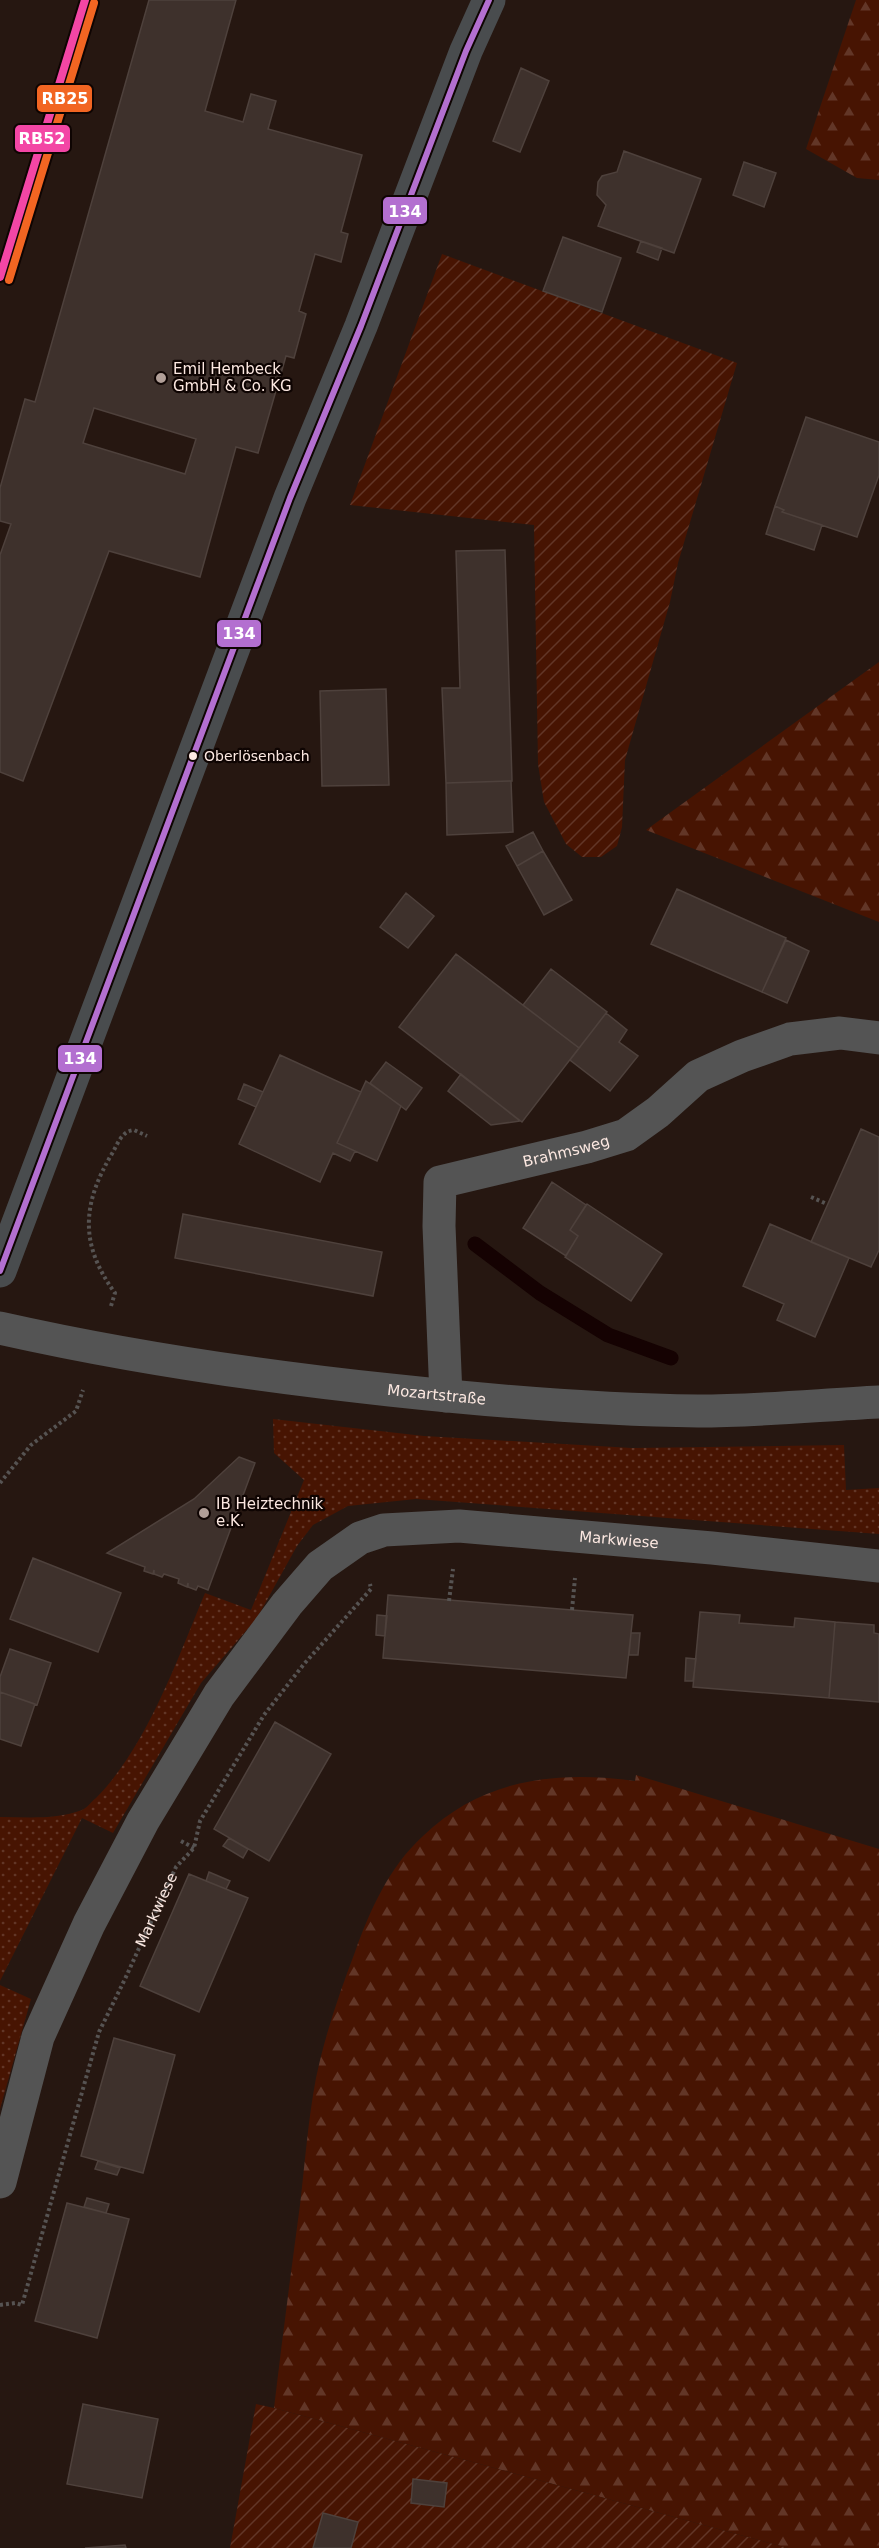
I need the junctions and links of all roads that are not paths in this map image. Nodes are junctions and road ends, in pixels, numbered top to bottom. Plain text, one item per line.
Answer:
1 (489, 0) edge
2 (879, 1038) edge
3 (0, 1271) edge
4 (0, 1328) edge
5 (446, 1396) junction
6 (879, 1402) edge
7 (879, 1566) edge
8 (0, 2182) edge

1 - 3 main road
2 - 5 street, Brahmsweg
4 - 5 street, Mozartstraße
5 - 6 street, Mozartstraße
7 - 8 street, Markwiese

